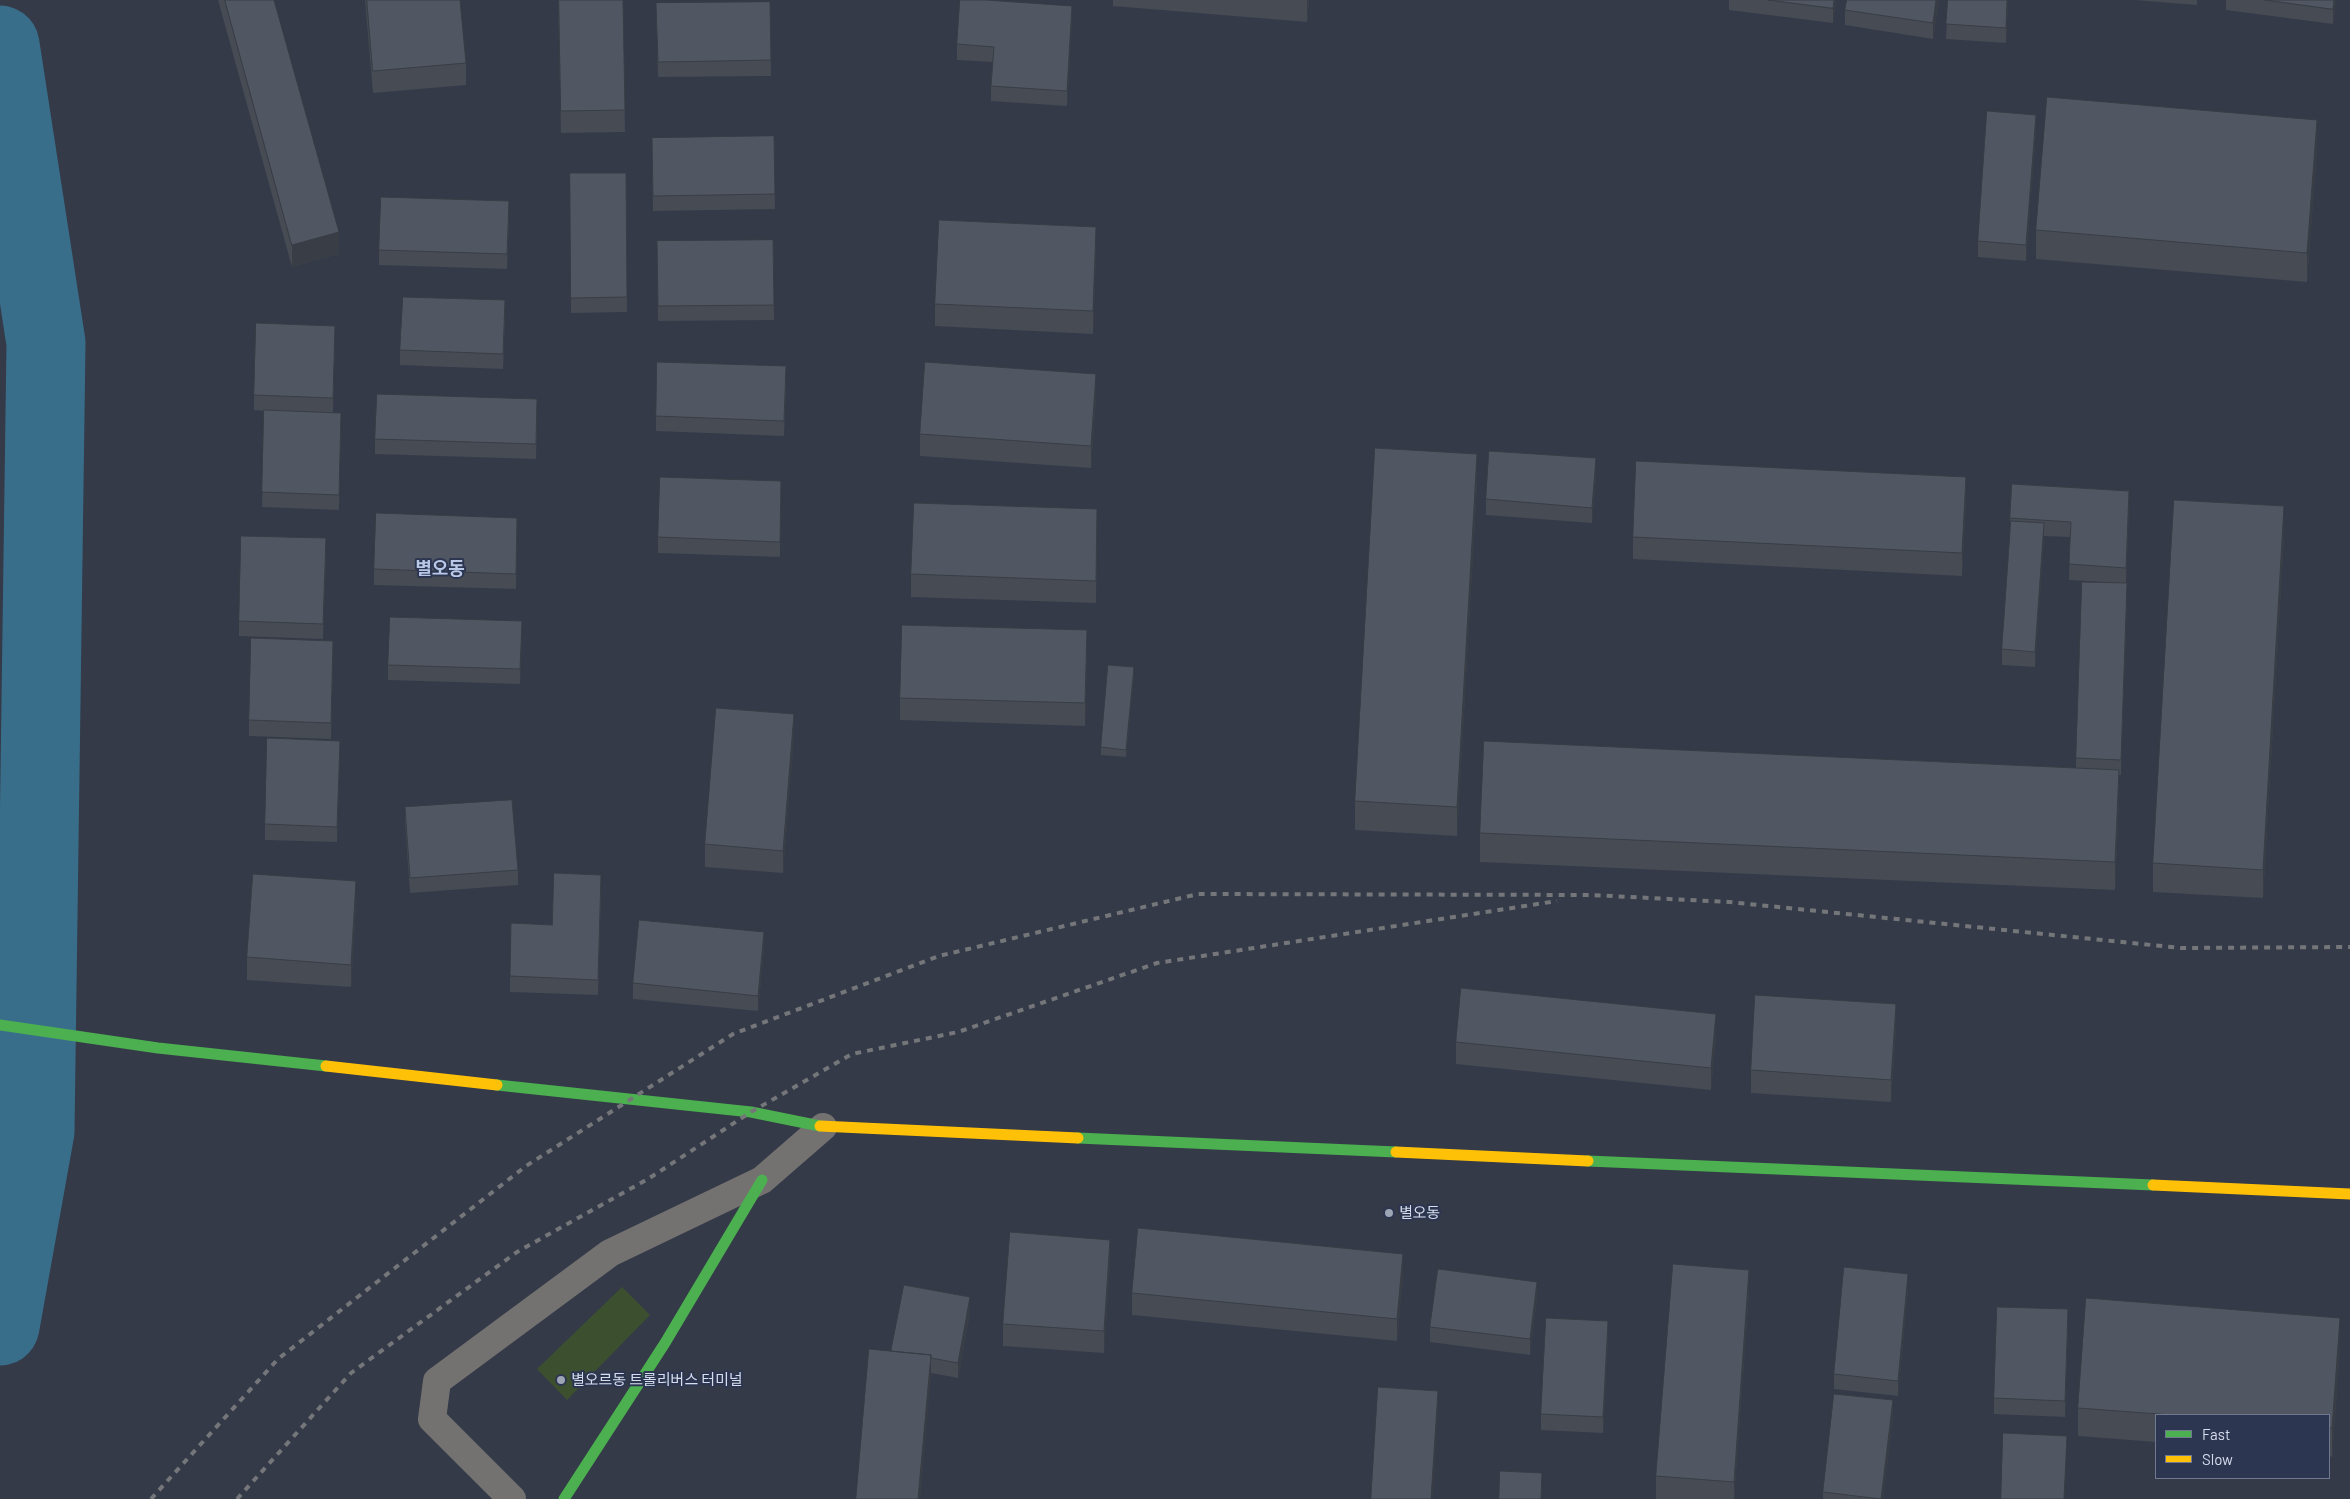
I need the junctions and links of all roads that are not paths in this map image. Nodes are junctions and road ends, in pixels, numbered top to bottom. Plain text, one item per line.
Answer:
1 (0, 1025) edge
2 (823, 1127) junction
3 (762, 1180) junction
4 (2350, 1194) edge
5 (512, 1499) edge
6 (564, 1499) edge

1 - 2 street
2 - 3 street
2 - 4 street
3 - 5 street
3 - 6 street

